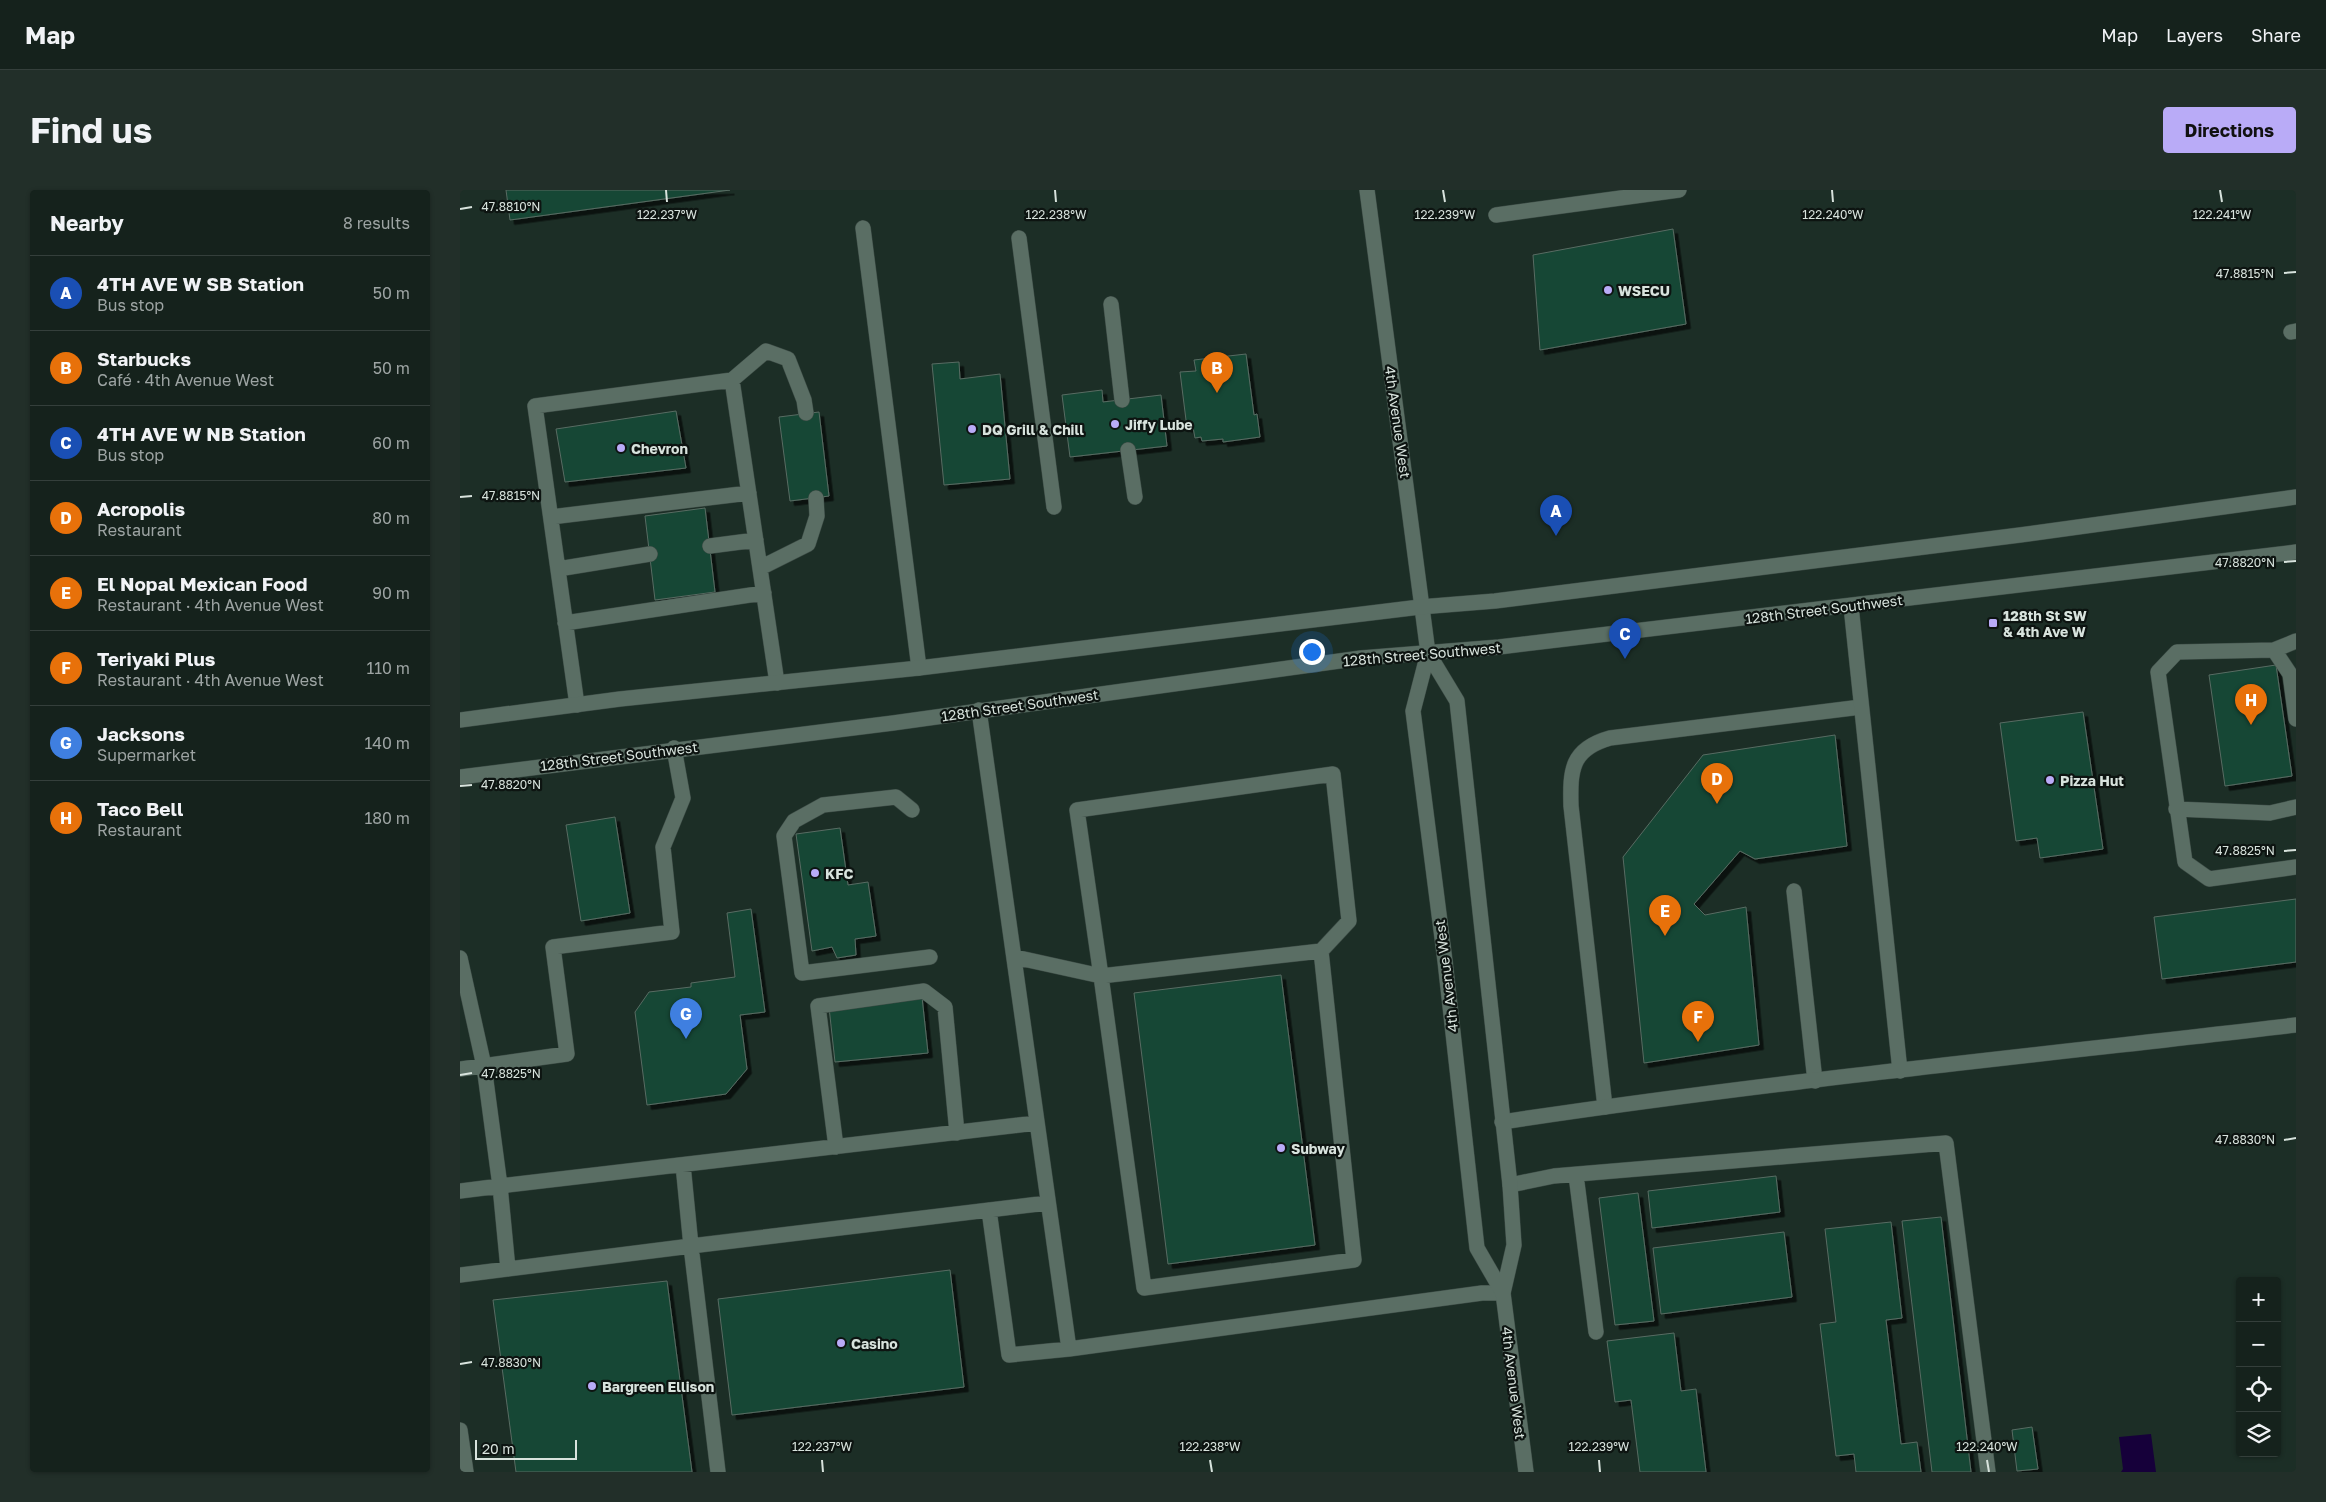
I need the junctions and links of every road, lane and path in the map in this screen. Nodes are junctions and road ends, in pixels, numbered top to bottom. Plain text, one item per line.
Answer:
1 (1367, 190) edge
2 (1679, 190) edge
3 (1584, 197) edge
4 (1496, 215) dead end
5 (863, 228) dead end
6 (1019, 238) dead end
7 (1110, 304) dead end
8 (732, 380) junction
9 (1122, 400) dead end
10 (806, 413) dead end
11 (1128, 450) dead end
12 (749, 493) junction
13 (1135, 497) dead end
14 (2296, 497) edge
15 (816, 498) dead end
16 (1054, 507) dead end
17 (551, 517) junction
18 (756, 540) junction
19 (710, 546) dead end
20 (2296, 552) edge
21 (650, 554) dead end
22 (558, 568) junction
23 (760, 568) junction
24 (764, 594) junction
25 (1851, 606) junction
26 (1420, 607) junction
27 (565, 623) junction
28 (2296, 641) edge
29 (2274, 650) junction
30 (1428, 654) junction
31 (918, 668) junction
32 (777, 683) junction
33 (577, 705) junction
34 (1861, 707) junction
35 (979, 710) junction
36 (2296, 718) edge
37 (460, 720) edge
38 (674, 748) junction
39 (460, 777) edge
40 (2296, 806) edge
41 (2176, 809) junction
42 (912, 810) dead end
43 (2296, 867) edge
44 (1794, 891) dead end
45 (1321, 951) junction
46 (930, 957) dead end
47 (1015, 957) junction
48 (460, 958) edge
49 (1101, 976) junction
50 (2296, 1025) edge
51 (484, 1066) junction
52 (460, 1069) edge
53 (1900, 1071) junction
54 (1816, 1081) junction
55 (1604, 1106) junction
56 (1502, 1122) junction
57 (1036, 1123) junction
58 (957, 1133) junction
59 (836, 1147) junction
60 (684, 1165) junction
61 (1576, 1175) junction
62 (1510, 1185) junction
63 (500, 1186) junction
64 (460, 1191) edge
65 (1047, 1203) junction
66 (989, 1210) junction
67 (691, 1246) junction
68 (508, 1269) junction
69 (460, 1275) edge
70 (1503, 1294) junction
71 (1596, 1332) dead end
72 (1068, 1348) junction
73 (460, 1430) edge
74 (466, 1472) edge
75 (718, 1472) edge
76 (1526, 1472) edge
77 (1988, 1472) edge

1 - 26 main road, 4th Avenue West
2 - 3 main road
3 - 4 main road
5 - 31 main road
6 - 16 main road
7 - 9 main road
8 - 10 main road
8 - 12 main road
8 - 17 main road
11 - 13 main road
12 - 17 main road
12 - 18 main road
14 - 26 main road
15 - 23 main road
17 - 22 main road
18 - 19 main road
18 - 23 main road
20 - 25 main road, 128th Street Southwest
21 - 22 main road
22 - 27 main road
23 - 24 main road
24 - 27 main road
24 - 32 main road
25 - 30 main road, 128th Street Southwest
25 - 34 main road
26 - 30 main road, 4th Avenue West
26 - 31 main road
27 - 33 main road
28 - 29 main road
29 - 36 main road
29 - 41 main road
30 - 35 main road, 128th Street Southwest
30 - 56 main road, 4th Avenue West
30 - 70 main road, 4th Avenue West
31 - 32 main road
32 - 33 main road
33 - 37 main road
34 - 53 main road
34 - 55 main road
35 - 38 main road, 128th Street Southwest
35 - 47 main road
38 - 39 main road, 128th Street Southwest
38 - 51 main road
40 - 41 main road
41 - 43 main road
42 - 46 main road
44 - 54 main road
45 - 49 main road
45 - 49 main road
45 - 49 main road
47 - 49 main road
47 - 57 main road
48 - 51 main road
50 - 53 main road
51 - 52 main road
51 - 63 main road
53 - 54 main road
54 - 55 main road
55 - 56 main road
56 - 62 main road, 4th Avenue West
57 - 58 main road
57 - 65 main road
58 - 59 main road
58 - 59 main road
59 - 60 main road
60 - 63 main road
60 - 67 main road
61 - 62 main road
61 - 71 main road
61 - 77 main road
62 - 70 main road, 4th Avenue West
63 - 64 main road
63 - 68 main road
65 - 66 main road
65 - 72 main road
66 - 67 main road
66 - 72 main road
67 - 68 main road
67 - 75 main road
68 - 69 main road
70 - 72 main road
70 - 76 main road, 4th Avenue West
73 - 74 main road

